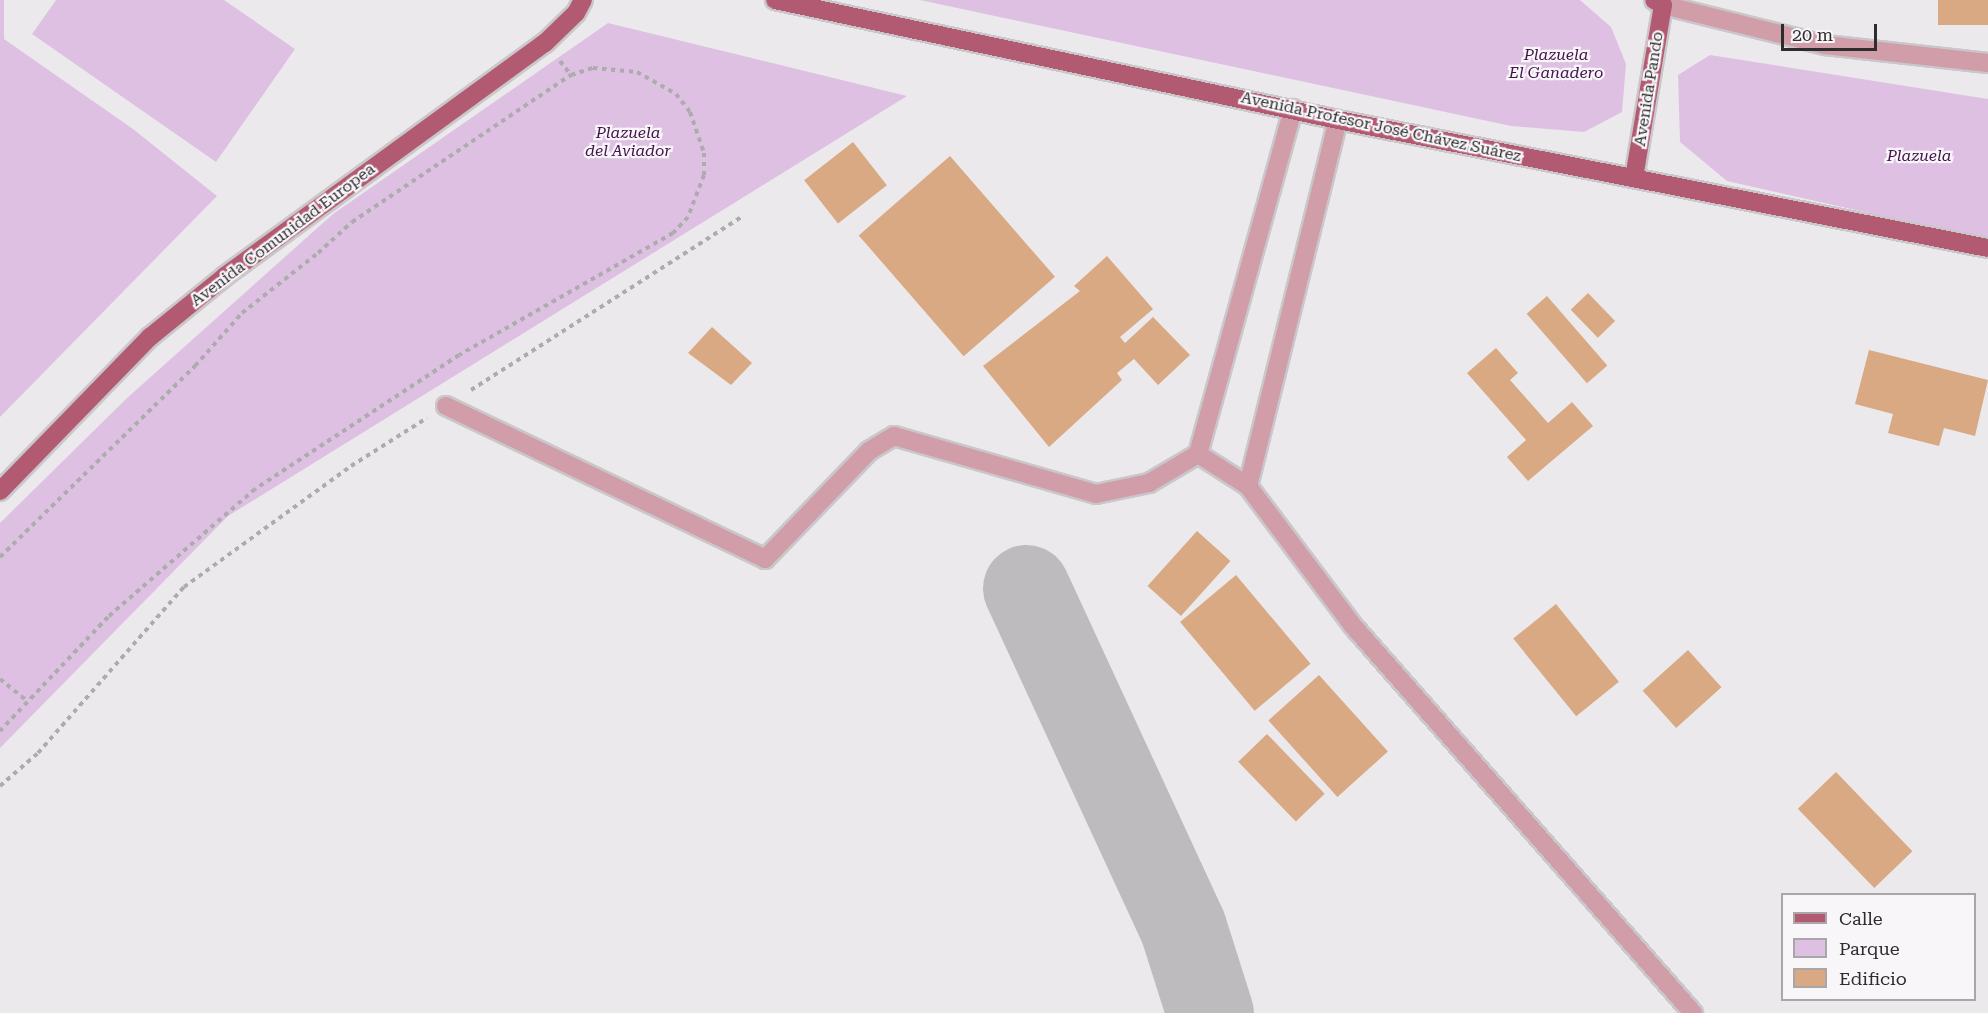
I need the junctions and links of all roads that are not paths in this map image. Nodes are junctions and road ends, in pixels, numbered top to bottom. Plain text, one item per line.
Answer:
1 (583, 0) edge
2 (775, 0) edge
3 (1660, 2) edge
4 (1988, 63) edge
5 (1293, 109) junction
6 (1338, 120) junction
7 (1634, 178) junction
8 (1988, 248) edge
9 (446, 406) road end
10 (1198, 454) junction
11 (1248, 486) junction
12 (0, 491) edge
13 (1693, 1013) edge

1 - 12 main road, Avenida Comunidad Europea
2 - 5 main road, Avenida Profesor José Chávez Suárez
3 - 4 street
3 - 7 main road, Avenida Pando
5 - 6 main road, Avenida Profesor José Chávez Suárez
5 - 10 street
6 - 7 main road, Avenida Profesor José Chávez Suárez
6 - 11 street
7 - 8 main road, Avenida Profesor José Chávez Suárez
9 - 10 street
10 - 11 street
11 - 13 street

